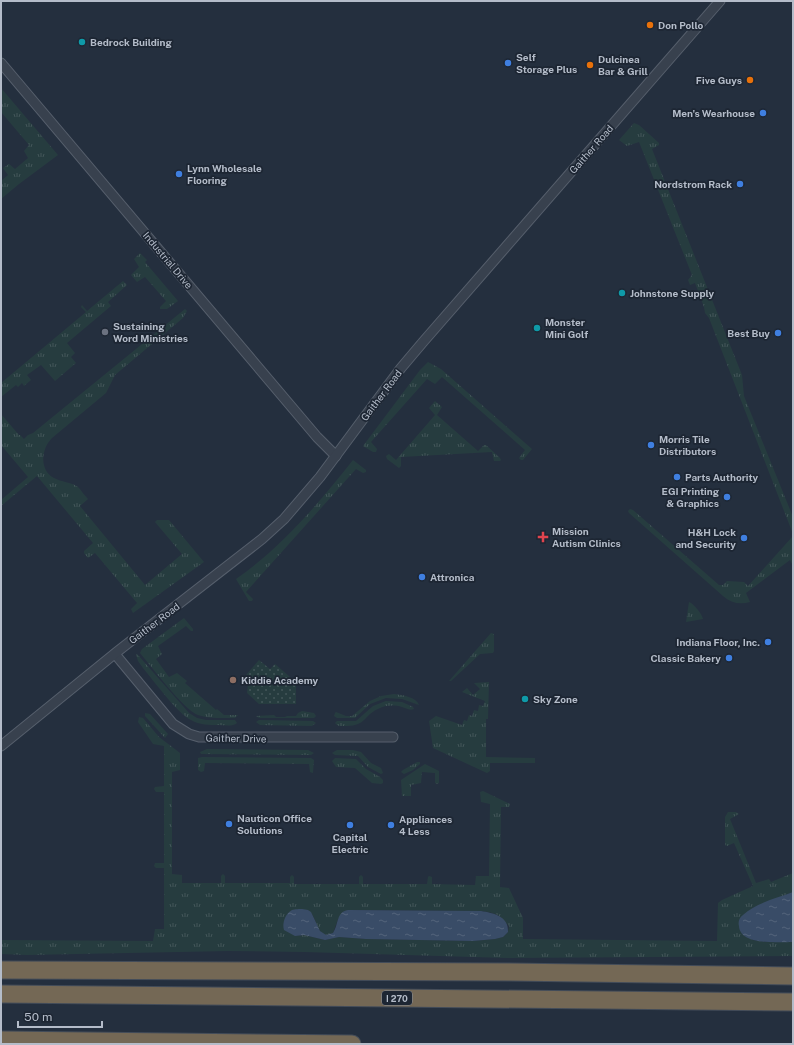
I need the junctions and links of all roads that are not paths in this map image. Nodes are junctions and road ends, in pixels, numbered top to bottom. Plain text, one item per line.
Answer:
1 (720, 1) edge
2 (1, 63) edge
3 (336, 456) junction
4 (115, 654) junction
5 (393, 737) dead end
6 (1, 746) edge
7 (1, 970) edge
8 (793, 976) edge
9 (1, 994) edge
10 (793, 1002) edge
11 (1, 1040) edge
12 (352, 1044) edge

1 - 3 street, Gaither Road
2 - 3 street, Industrial Drive
3 - 4 street, Gaither Road
4 - 5 street, Gaither Drive
4 - 6 street, Gaither Road
7 - 8 highway
9 - 10 highway, I 270
11 - 12 highway

